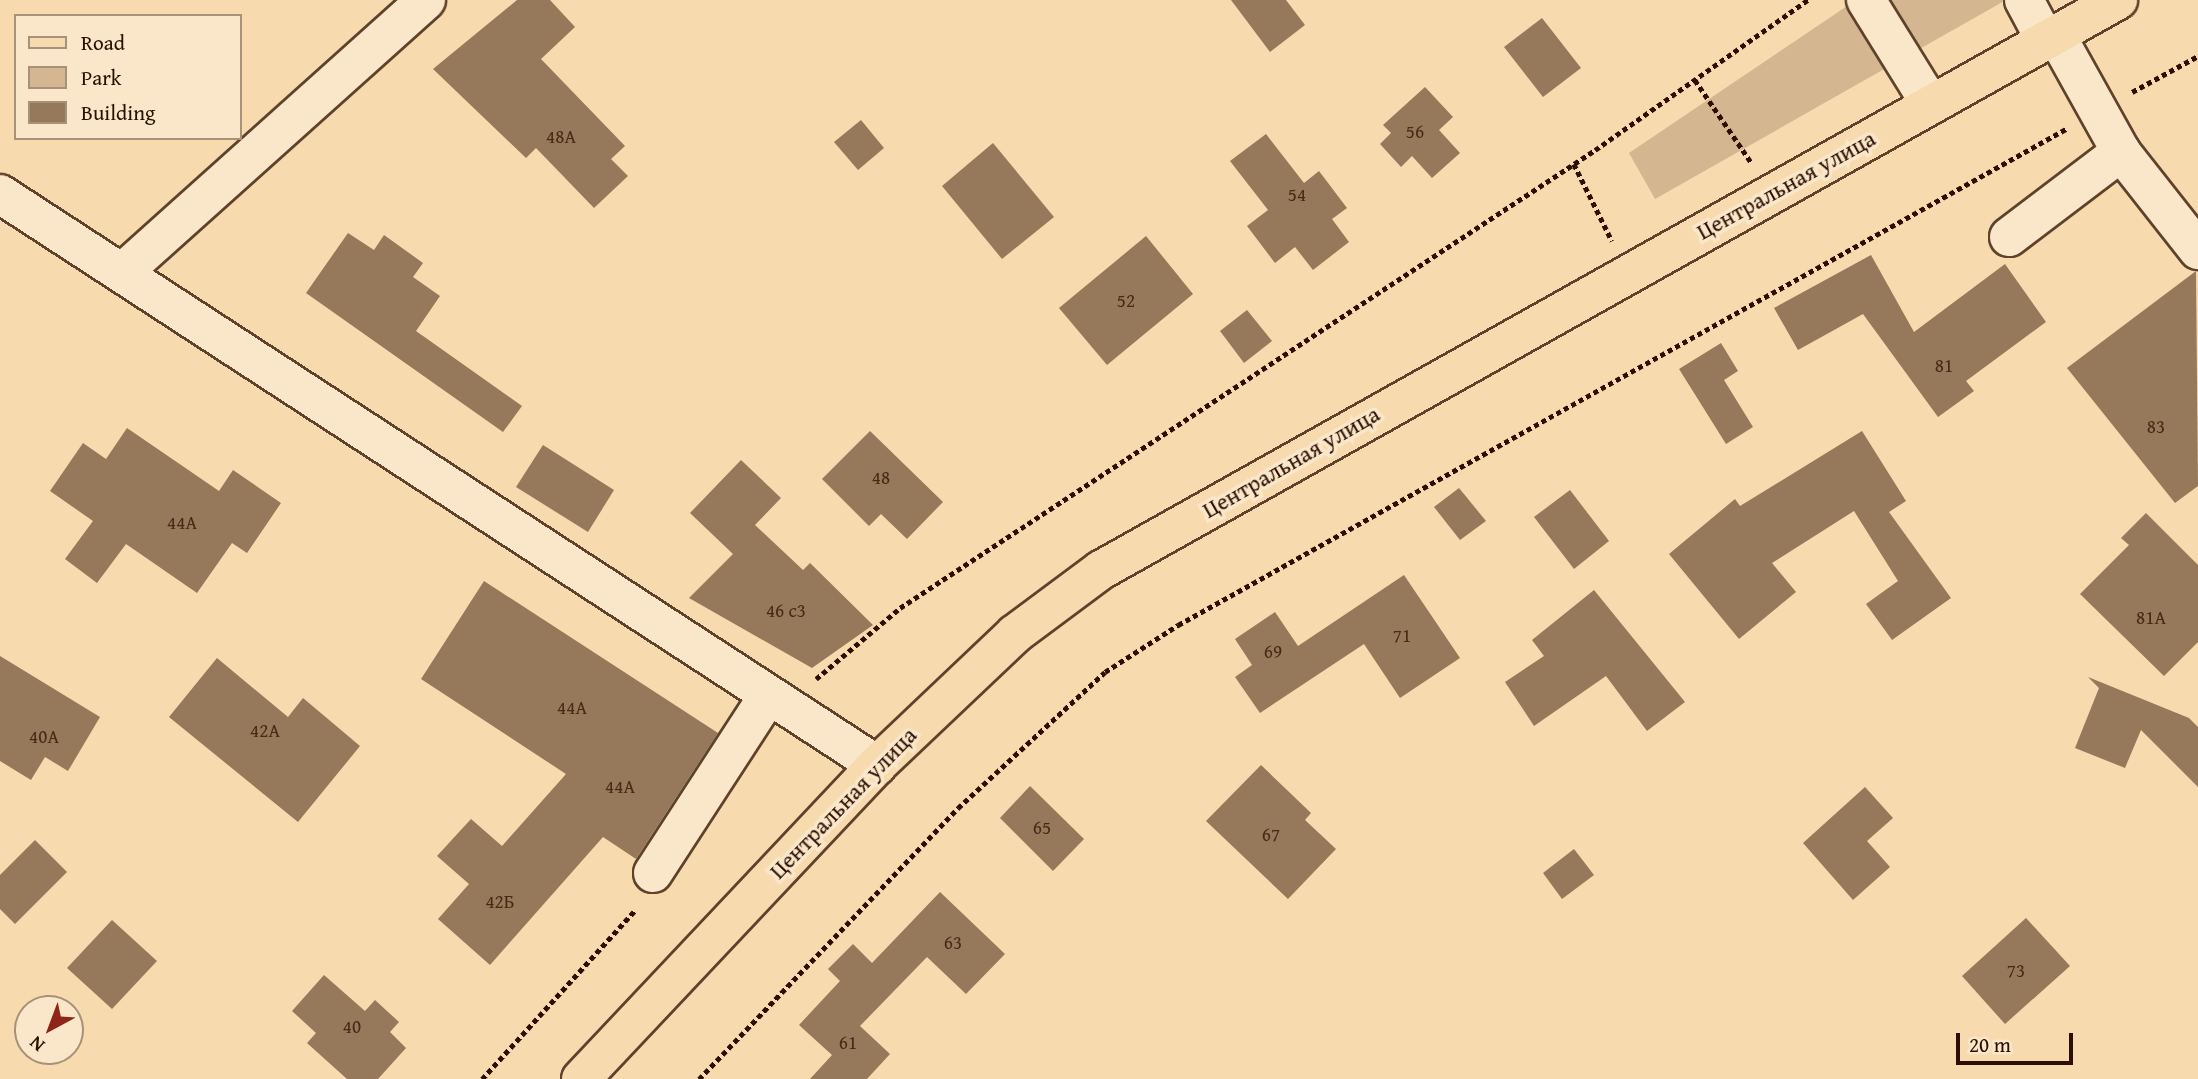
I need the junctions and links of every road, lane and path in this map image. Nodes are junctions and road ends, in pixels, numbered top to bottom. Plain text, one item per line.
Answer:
1 (426, 0) edge
2 (1808, 0) edge
3 (1866, 0) edge
4 (2024, 0) edge
5 (2118, 0) edge
6 (2051, 38) junction
7 (2198, 56) edge
8 (1695, 80) junction
9 (1931, 104) junction
10 (2098, 111) junction
11 (2121, 152) junction
12 (1574, 164) junction
13 (1757, 172) dead end
14 (0, 194) edge
15 (2009, 237) dead end
16 (2198, 250) edge
17 (123, 272) junction
18 (1628, 273) junction
19 (776, 701) junction
20 (877, 765) junction
21 (653, 873) joint
22 (482, 1079) edge
23 (581, 1079) edge
24 (699, 1079) edge

1 - 17 street
2 - 8 path
3 - 9 street
4 - 6 street
5 - 6 main road, Центральная улица
6 - 9 main road, Центральная улица
6 - 10 street
7 - 10 path
8 - 12 path
8 - 13 path
9 - 18 main road, Центральная улица
10 - 11 street
10 - 24 path
11 - 15 street
11 - 16 street
12 - 18 path
12 - 19 path
14 - 17 street
17 - 19 street
18 - 20 main road, Центральная улица
19 - 20 street
19 - 21 street
20 - 23 main road, Центральная улица
21 - 22 path

